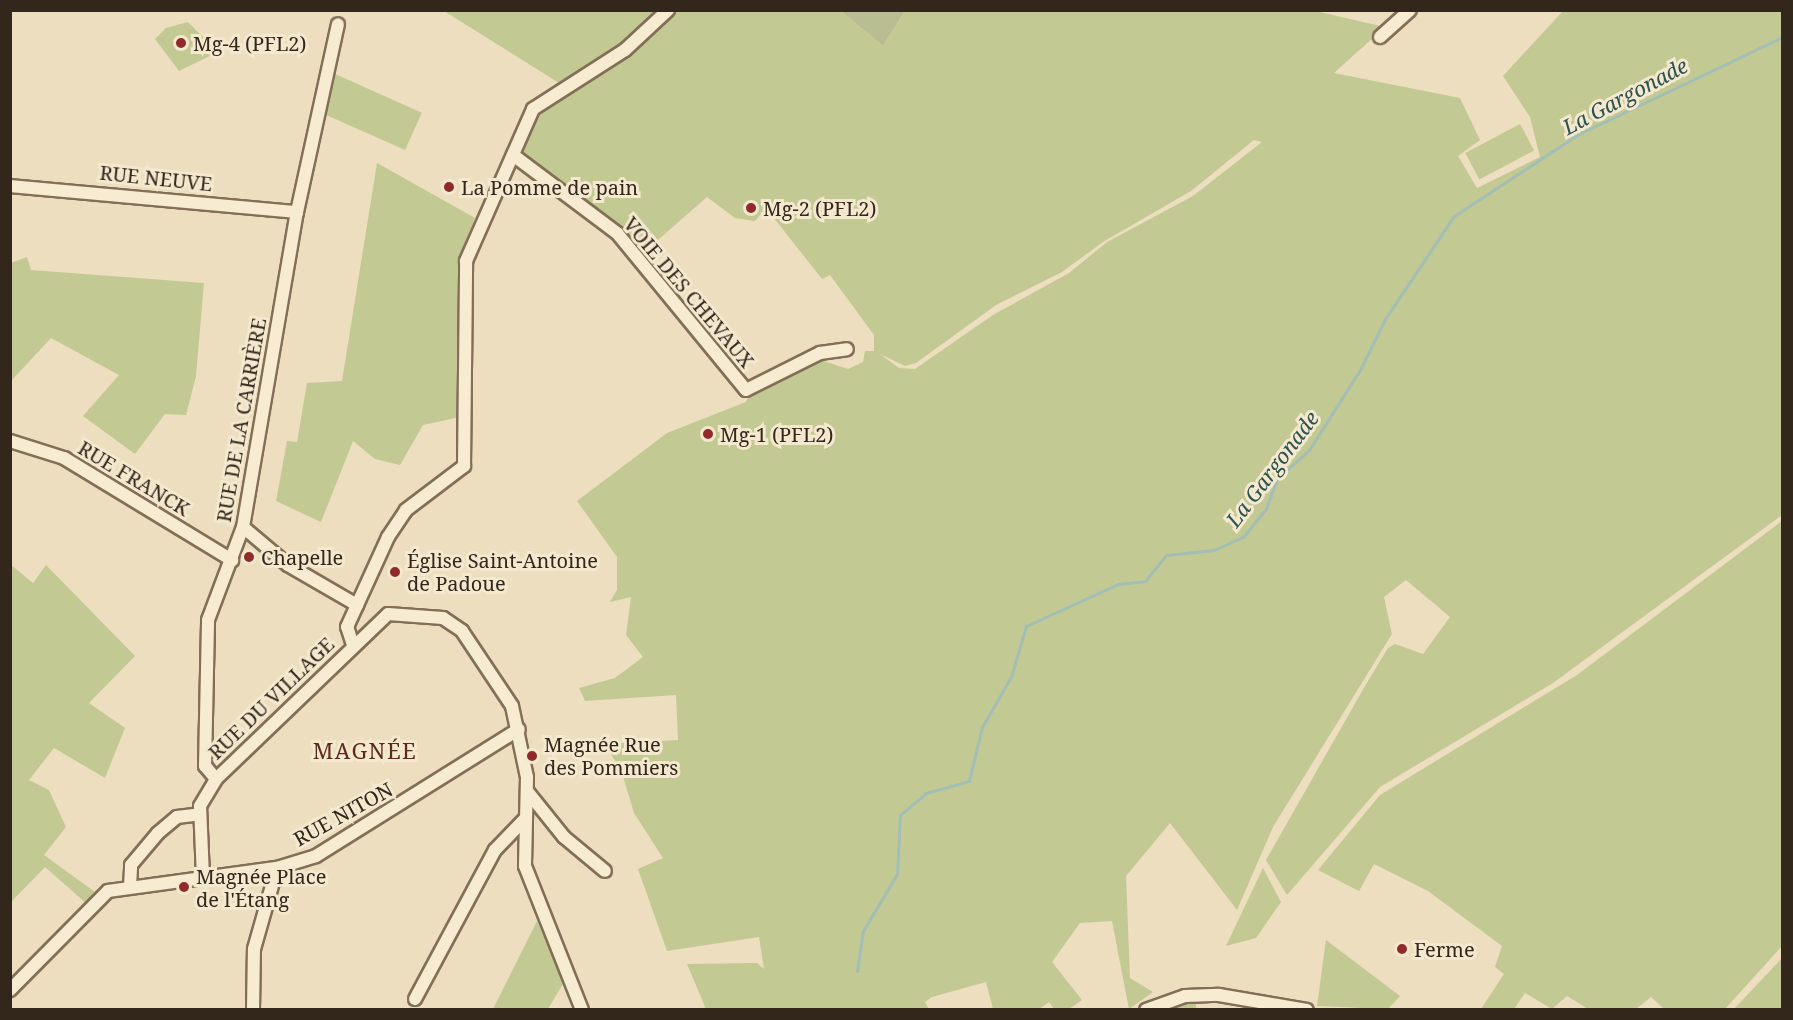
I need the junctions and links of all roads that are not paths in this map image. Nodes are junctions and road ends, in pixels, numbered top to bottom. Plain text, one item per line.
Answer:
1 (668, 10) edge
2 (1410, 10) edge
3 (338, 24) dead end
4 (1380, 37) dead end
5 (513, 155) junction
6 (10, 186) edge
7 (297, 212) junction
8 (847, 349) dead end
9 (10, 441) edge
10 (243, 528) junction
11 (232, 560) junction
12 (357, 605) junction
13 (353, 645) junction
14 (519, 729) junction
15 (216, 779) junction
16 (527, 791) junction
17 (200, 813) junction
18 (524, 820) junction
19 (277, 868) junction
20 (605, 871) dead end
21 (202, 877) junction
22 (130, 887) junction
23 (10, 990) edge
24 (415, 999) dead end
25 (254, 1010) edge
26 (582, 1010) edge
27 (1146, 1010) edge
28 (1307, 1010) edge

1 - 5 street
2 - 4 street
3 - 7 street, RUE DE LA CARRIÈRE
5 - 8 street, VOIE DES CHEVAUX
5 - 12 street, RUE DU VILLAGE
6 - 7 street, RUE NEUVE
7 - 10 street, RUE DE LA CARRIÈRE
9 - 11 street, RUE FRANCK
10 - 11 street, RUE DE LA CARRIÈRE
10 - 12 street
11 - 15 street, RUE DE LA CARRIÈRE
12 - 13 street, RUE DU VILLAGE
13 - 14 street, RUE DU VILLAGE
13 - 15 street, RUE DU VILLAGE
14 - 16 street
14 - 19 street, RUE NITON
15 - 17 street
16 - 18 street
16 - 20 street
17 - 21 street
17 - 22 street
18 - 24 street
18 - 26 street
19 - 21 street, RUE NITON
19 - 25 street
21 - 22 street, RUE NITON
22 - 23 street, RUE NITON
27 - 28 street

